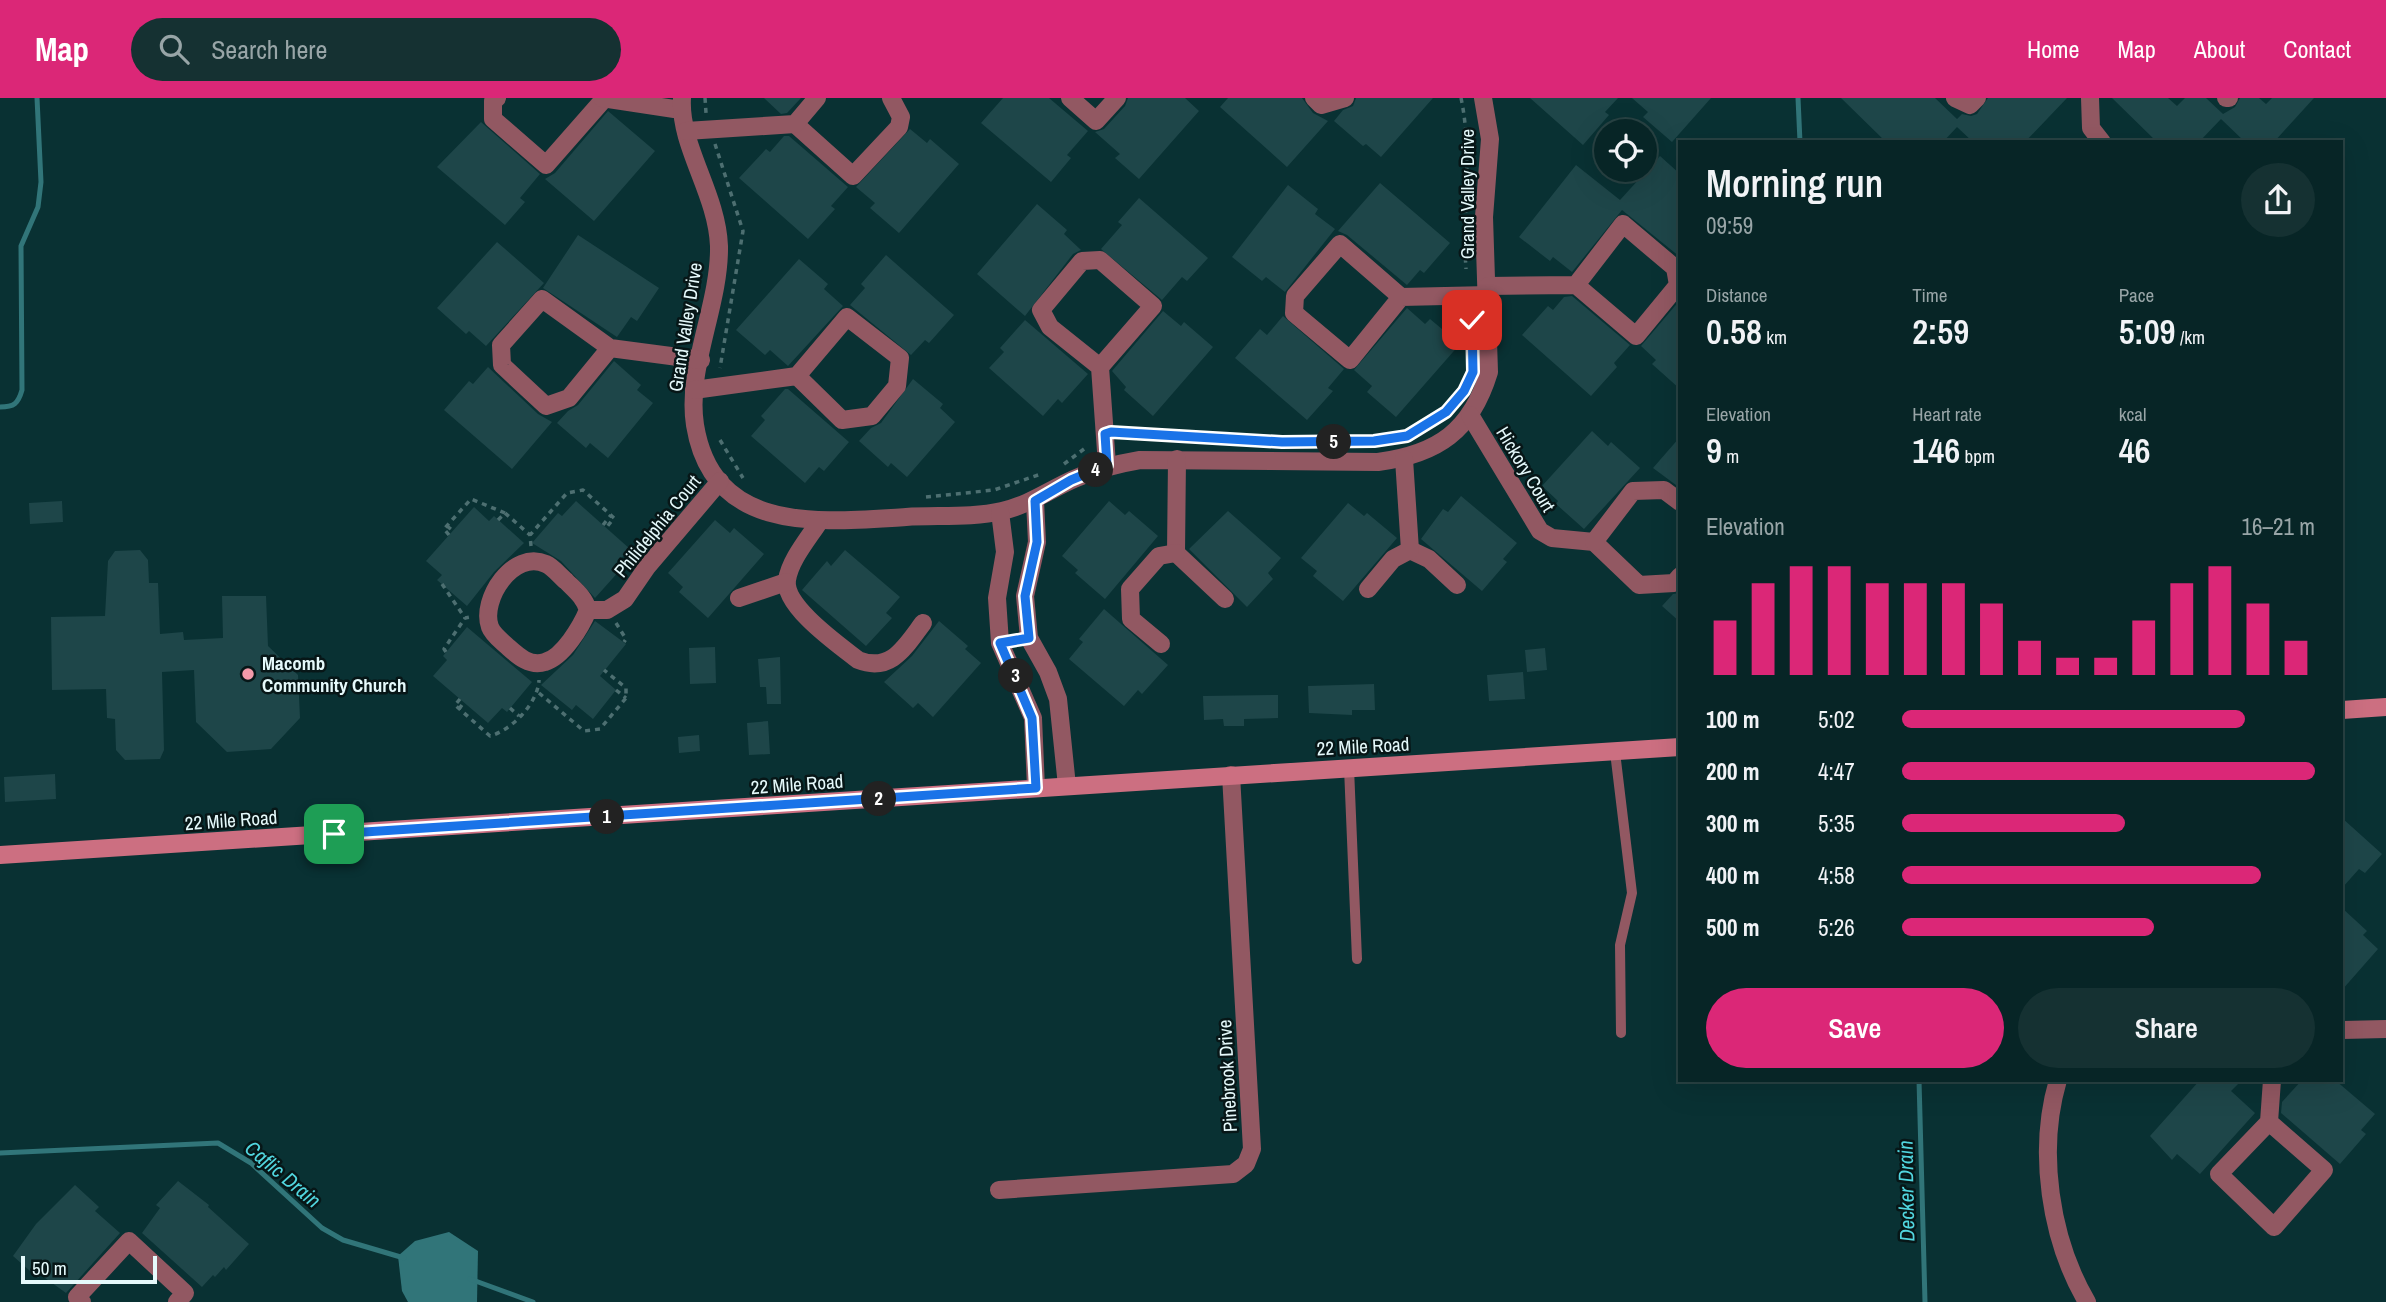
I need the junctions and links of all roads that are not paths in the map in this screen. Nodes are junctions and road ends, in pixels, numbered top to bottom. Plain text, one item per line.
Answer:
1 (497, 98) edge
2 (817, 98) edge
3 (891, 98) edge
4 (1070, 98) edge
5 (1117, 98) edge
6 (1314, 98) edge
7 (1345, 98) edge
8 (1483, 98) edge
9 (1955, 98) edge
10 (1977, 98) edge
11 (2090, 98) edge
12 (603, 99) edge
13 (681, 104) edge
14 (795, 124) junction
15 (686, 131) junction
16 (2091, 137) edge
17 (1576, 285) junction
18 (1488, 290) junction
19 (1401, 297) junction
20 (610, 348) junction
21 (701, 360) junction
22 (1100, 366) junction
23 (797, 376) junction
24 (694, 390) junction
25 (1470, 415) junction
26 (1177, 459) junction
27 (1404, 459) junction
28 (1107, 465) junction
29 (720, 481) junction
30 (1678, 500) edge
31 (1035, 501) junction
32 (1000, 512) junction
33 (819, 522) junction
34 (1594, 542) junction
35 (1410, 550) junction
36 (1176, 553) junction
37 (1678, 578) edge
38 (786, 582) junction
39 (1457, 585) dead end
40 (1368, 589) dead end
41 (739, 598) dead end
42 (1225, 599) dead end
43 (588, 610) junction
44 (923, 623) dead end
45 (1029, 638) junction
46 (1000, 643) junction
47 (1161, 644) dead end
48 (2386, 707) edge
49 (2343, 710) edge
50 (1678, 747) edge
51 (1615, 752) junction
52 (1349, 768) junction
53 (1231, 775) junction
54 (1067, 786) junction
55 (1036, 788) junction
56 (0, 855) edge
57 (1357, 959) dead end
58 (2343, 1030) edge
59 (2386, 1030) edge
60 (1621, 1033) dead end
61 (2058, 1082) edge
62 (2272, 1082) edge
63 (2269, 1122) junction
64 (999, 1190) dead end
65 (82, 1302) edge
66 (177, 1302) edge
67 (2087, 1302) edge

1 - 12 street
2 - 14 street
3 - 14 street
4 - 5 street
6 - 7 street
8 - 18 street, Grand Valley Drive
9 - 10 street
11 - 16 street
12 - 13 street
13 - 15 street, Grand Valley Drive
14 - 15 street
15 - 21 street, Grand Valley Drive
17 - 17 street
17 - 18 street
18 - 19 street
18 - 25 street, Grand Valley Drive
19 - 19 street
20 - 20 street
20 - 21 street
21 - 24 street, Grand Valley Drive
22 - 22 street
22 - 28 street
23 - 23 street
23 - 24 street
24 - 29 street, Grand Valley Drive
25 - 27 street, Grand Valley Drive
25 - 34 street, Hickory Court
26 - 27 street, Grand Valley Drive
26 - 28 street, Grand Valley Drive
26 - 36 street
27 - 35 street
28 - 31 street, Grand Valley Drive
29 - 33 street, Grand Valley Drive
29 - 43 street, Philidelphia Court
30 - 34 street
31 - 32 street, Grand Valley Drive
31 - 45 street
32 - 33 street, Grand Valley Drive
32 - 46 street
33 - 38 street
34 - 37 street
35 - 39 street
35 - 40 street
36 - 42 street
36 - 47 street
38 - 41 street
38 - 44 street
43 - 43 street
45 - 46 street
45 - 54 street
46 - 55 street
48 - 49 street
50 - 51 street, 22 Mile Road
51 - 52 street, 22 Mile Road
51 - 60 lane
52 - 53 street, 22 Mile Road
52 - 57 lane
53 - 54 street, 22 Mile Road
53 - 64 street, Pinebrook Drive
54 - 55 street, 22 Mile Road
55 - 56 street, 22 Mile Road
58 - 59 street
61 - 67 street
62 - 63 street
63 - 63 street
65 - 66 street

